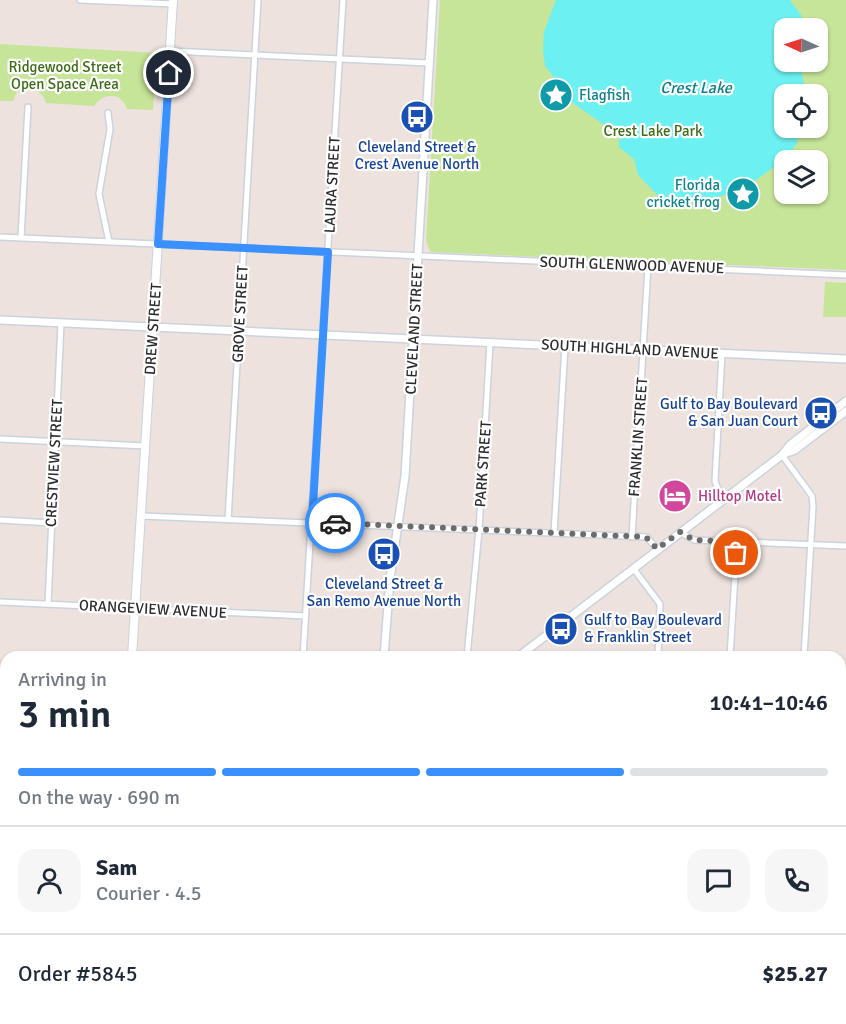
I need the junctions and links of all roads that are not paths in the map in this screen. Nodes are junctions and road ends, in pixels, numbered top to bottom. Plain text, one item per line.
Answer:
1 (80, 0) edge
2 (258, 0) edge
3 (343, 0) edge
4 (433, 0) edge
5 (173, 2) edge
6 (170, 51) junction
7 (255, 56) junction
8 (339, 59) junction
9 (429, 63) junction
10 (28, 107) dead end
11 (108, 113) dead end
12 (0, 237) edge
13 (21, 238) junction
14 (109, 242) junction
15 (158, 244) junction
16 (244, 248) junction
17 (328, 252) junction
18 (418, 255) junction
19 (648, 266) junction
20 (846, 275) edge
21 (0, 320) edge
22 (61, 323) junction
23 (153, 327) junction
24 (239, 331) junction
25 (323, 335) junction
26 (413, 339) junction
27 (490, 343) junction
28 (565, 346) junction
29 (644, 350) junction
30 (722, 353) junction
31 (846, 359) edge
32 (846, 400) edge
33 (846, 411) edge
34 (0, 439) edge
35 (56, 441) junction
36 (146, 446) junction
37 (782, 455) junction
38 (722, 500) junction
39 (142, 516) junction
40 (0, 520) edge
41 (228, 520) junction
42 (312, 522) junction
43 (51, 523) junction
44 (399, 527) junction
45 (479, 530) junction
46 (680, 532) junction
47 (554, 533) junction
48 (632, 537) junction
49 (737, 542) junction
50 (811, 545) junction
51 (846, 546) edge
52 (657, 549) junction
53 (633, 568) junction
54 (0, 602) edge
55 (48, 604) junction
56 (136, 608) junction
57 (306, 616) junction
58 (132, 651) edge
59 (303, 651) edge
60 (384, 651) edge
61 (468, 651) edge
62 (526, 651) edge
63 (658, 651) edge
64 (730, 651) edge
65 (804, 651) edge

1 - 5 street
2 - 7 street, GROVE STREET
3 - 8 street, LAURA STREET
4 - 9 street, CLEVELAND STREET
5 - 6 main road, DREW STREET
6 - 7 street
6 - 15 main road, DREW STREET
7 - 8 street
7 - 16 street, GROVE STREET
8 - 9 street
8 - 17 street, LAURA STREET
9 - 18 street, CLEVELAND STREET
10 - 13 street
11 - 14 street
12 - 13 street, SOUTH GLENWOOD AVENUE
13 - 14 street, SOUTH GLENWOOD AVENUE
14 - 15 street, SOUTH GLENWOOD AVENUE
15 - 16 street, SOUTH GLENWOOD AVENUE
15 - 23 main road, DREW STREET
16 - 17 street, SOUTH GLENWOOD AVENUE
16 - 24 street, GROVE STREET
17 - 18 street, SOUTH GLENWOOD AVENUE
17 - 25 street, LAURA STREET
18 - 19 street, SOUTH GLENWOOD AVENUE
18 - 26 street, CLEVELAND STREET
19 - 20 street, SOUTH GLENWOOD AVENUE
19 - 29 street, FRANKLIN STREET
21 - 22 street, SOUTH HIGHLAND AVENUE
22 - 23 street, SOUTH HIGHLAND AVENUE
22 - 35 street, CRESTVIEW STREET
23 - 24 street, SOUTH HIGHLAND AVENUE
23 - 36 main road, DREW STREET
24 - 25 street, SOUTH HIGHLAND AVENUE
24 - 41 street, GROVE STREET
25 - 26 street, SOUTH HIGHLAND AVENUE
25 - 42 street, LAURA STREET
26 - 27 street, SOUTH HIGHLAND AVENUE
26 - 44 street, CLEVELAND STREET
27 - 28 street, SOUTH HIGHLAND AVENUE
27 - 45 street, PARK STREET
28 - 29 street, SOUTH HIGHLAND AVENUE
28 - 47 street
29 - 30 street, SOUTH HIGHLAND AVENUE
29 - 48 street, FRANKLIN STREET
30 - 31 street, SOUTH HIGHLAND AVENUE
30 - 38 street
32 - 37 street
33 - 37 street
34 - 35 street
35 - 36 street
35 - 43 street, CRESTVIEW STREET
36 - 39 main road, DREW STREET
37 - 38 street
37 - 50 street
38 - 46 street
39 - 41 street
39 - 56 main road, DREW STREET
40 - 43 street
41 - 42 street
42 - 44 street
42 - 57 street, LAURA STREET
43 - 55 street, CRESTVIEW STREET
44 - 45 street
44 - 60 street, CLEVELAND STREET
45 - 47 street
45 - 61 street, PARK STREET
46 - 49 street
46 - 52 street
47 - 48 street
48 - 52 street
49 - 50 street
49 - 64 street
50 - 51 street
50 - 65 street
52 - 53 street
53 - 62 street
53 - 63 street
54 - 55 street, ORANGEVIEW AVENUE
55 - 56 street, ORANGEVIEW AVENUE
56 - 57 street, ORANGEVIEW AVENUE
56 - 58 main road, DREW STREET
57 - 59 street, LAURA STREET

